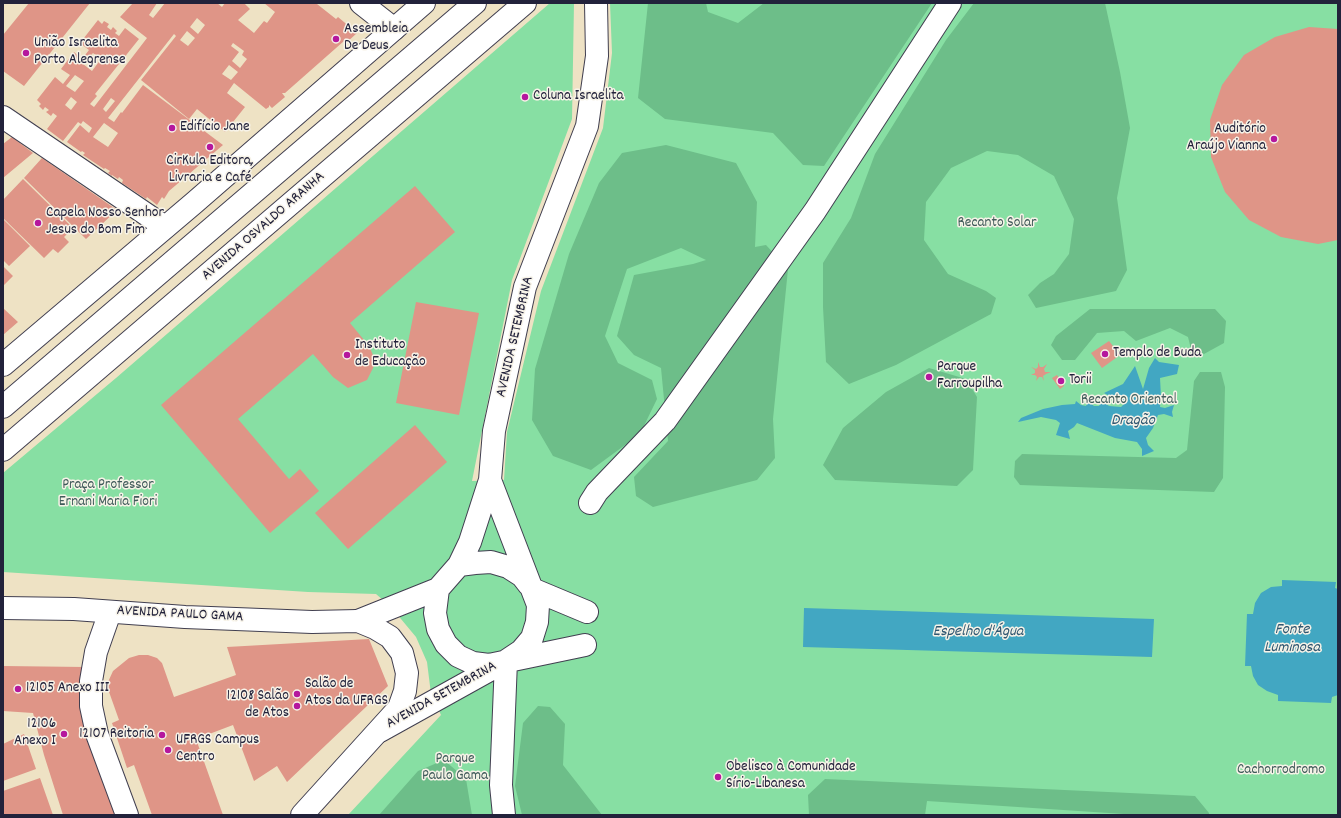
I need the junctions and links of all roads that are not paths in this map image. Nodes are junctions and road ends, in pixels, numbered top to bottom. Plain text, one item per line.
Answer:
1 (361, 3) edge
2 (424, 3) edge
3 (475, 3) edge
4 (525, 3) edge
5 (596, 3) edge
6 (950, 3) edge
7 (394, 29) junction
8 (3, 117) edge
9 (165, 227) junction
10 (3, 365) edge
11 (3, 407) edge
12 (3, 450) edge
13 (490, 480) junction
14 (590, 503) dead end
15 (460, 565) junction
16 (438, 589) junction
17 (532, 589) junction
18 (3, 608) edge
19 (110, 612) junction
20 (587, 612) dead end
21 (358, 621) junction
22 (585, 645) dead end
23 (506, 661) junction
24 (378, 732) junction
25 (127, 815) edge
26 (302, 815) edge
27 (504, 815) edge

1 - 7 main road
2 - 7 main road
3 - 11 main road
4 - 12 main road, AVENIDA OSVALDO ARANHA
5 - 13 main road, AVENIDA SETEMBRINA
6 - 14 main road
7 - 9 main road
8 - 9 main road
9 - 10 main road
13 - 15 main road, AVENIDA PAULO GAMA
13 - 17 main road, AVENIDA SETEMBRINA
15 - 16 main road, AVENIDA PAULO GAMA
15 - 17 main road
16 - 21 main road, AVENIDA PAULO GAMA
16 - 23 main road, AVENIDA SETEMBRINA
17 - 20 main road
17 - 23 main road, AVENIDA SETEMBRINA
18 - 19 main road, AVENIDA PAULO GAMA
19 - 21 main road, AVENIDA PAULO GAMA
19 - 25 main road
21 - 24 main road, AVENIDA PAULO GAMA
22 - 23 main road
23 - 24 main road, AVENIDA SETEMBRINA
23 - 27 main road
24 - 26 main road, AVENIDA PAULO GAMA

